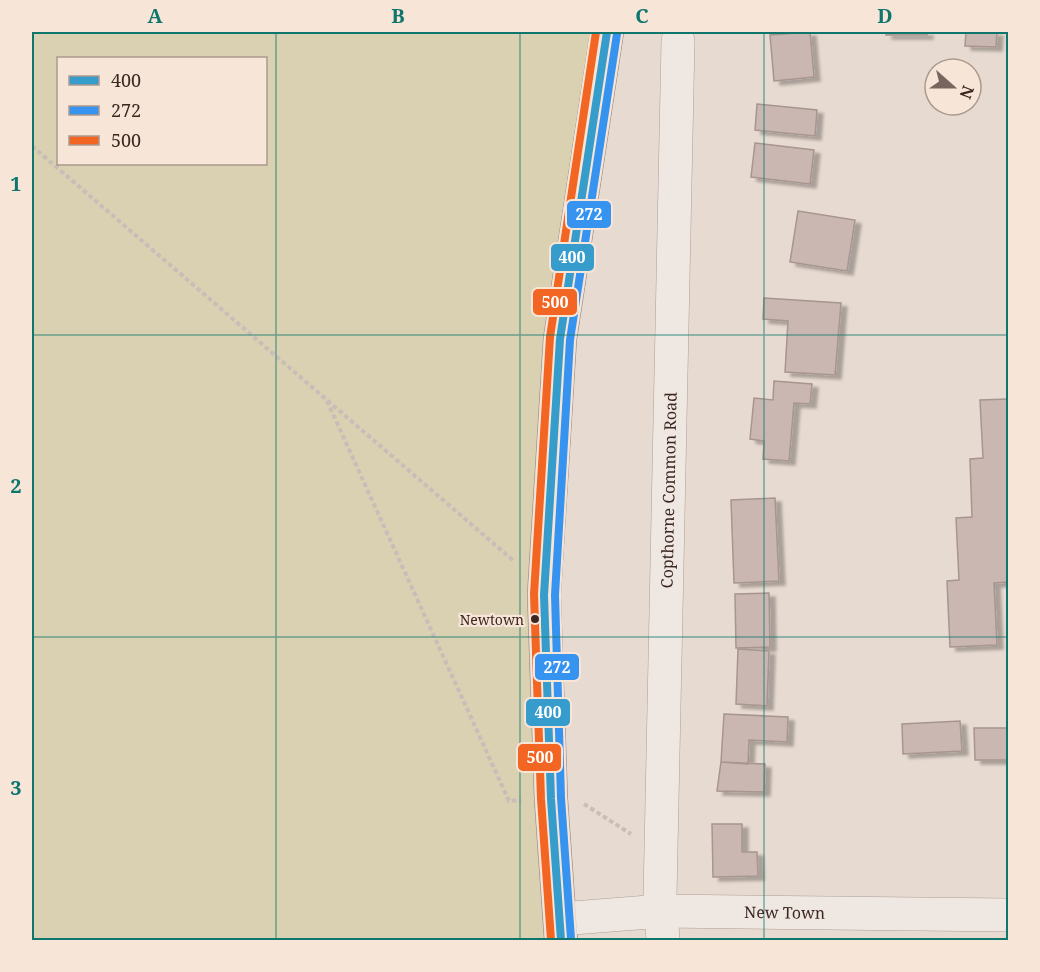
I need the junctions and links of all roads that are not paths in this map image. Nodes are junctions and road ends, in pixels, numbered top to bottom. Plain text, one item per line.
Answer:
1 (607, 32) edge
2 (678, 41) dead end
3 (1008, 915) edge
4 (663, 926) edge
5 (560, 929) edge

1 - 5 highway
2 - 4 street, Copthorne Common Road
3 - 4 street, New Town
4 - 5 street, New Town

